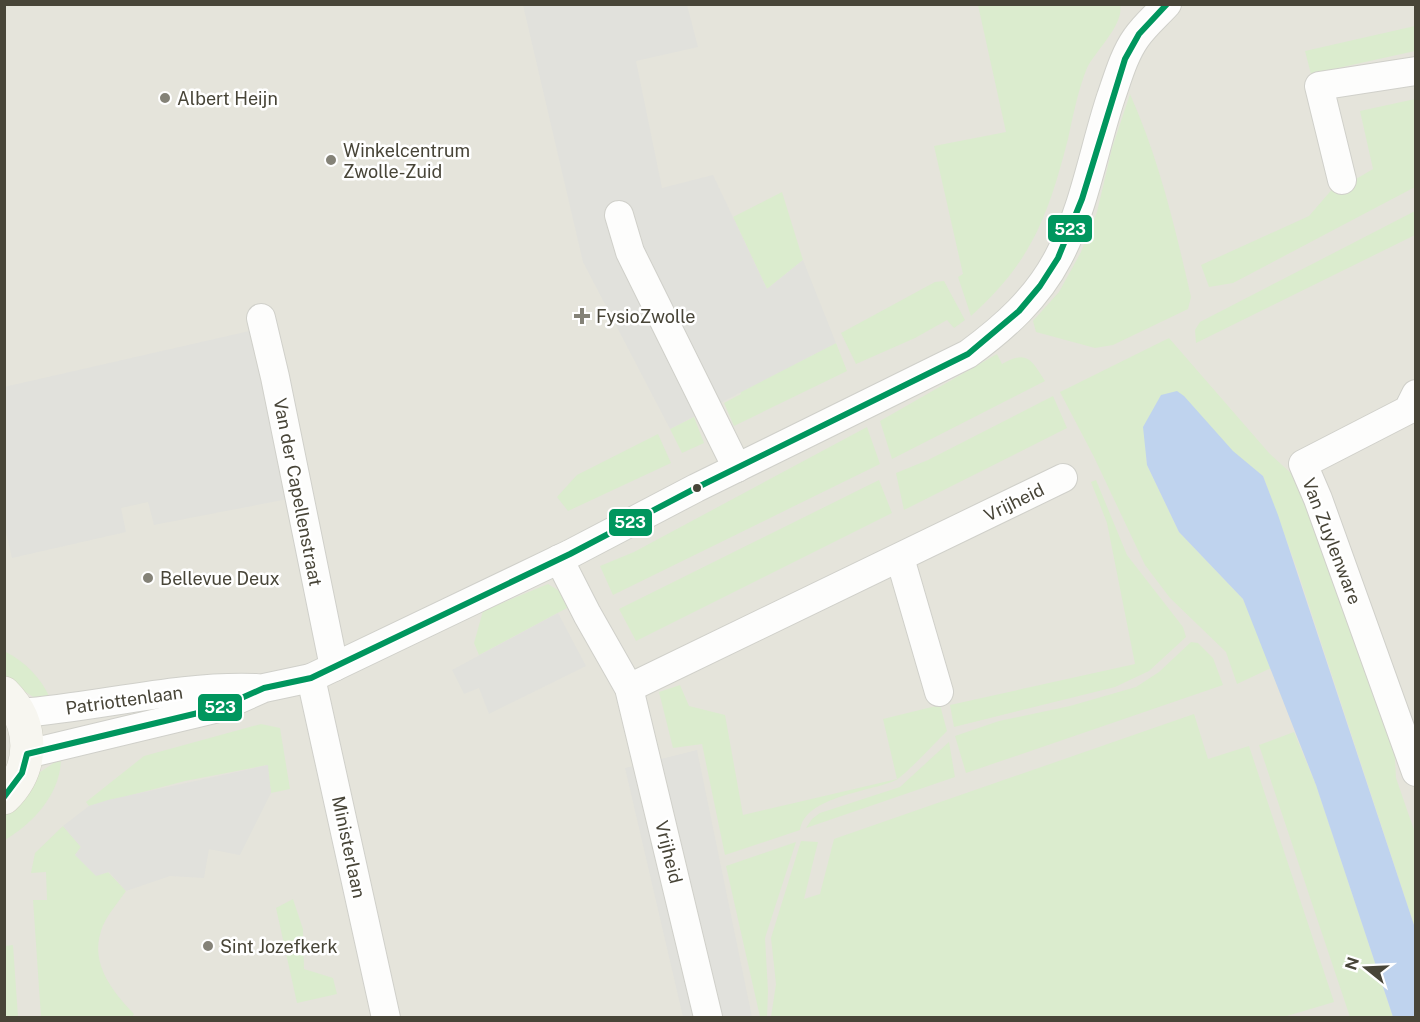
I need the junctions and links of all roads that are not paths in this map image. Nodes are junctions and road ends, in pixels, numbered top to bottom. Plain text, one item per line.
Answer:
1 (1167, 4) edge
2 (1416, 71) edge
3 (1342, 180) dead end
4 (619, 215) dead end
5 (261, 318) dead end
6 (1416, 394) edge
7 (737, 468) junction
8 (1063, 478) dead end
9 (900, 558) junction
10 (560, 559) junction
11 (322, 672) junction
12 (264, 688) junction
13 (629, 688) junction
14 (939, 692) dead end
15 (12, 703) edge
16 (27, 754) junction
17 (1413, 755) edge
18 (4, 798) edge
19 (386, 1017) edge
20 (708, 1017) edge

1 - 7 street, Patriottenlaan
2 - 3 street
4 - 7 street
5 - 11 street, Van der Capellenstraat
6 - 17 street, Van Zuylenware
7 - 10 street, Patriottenlaan
8 - 9 street, Vrijheid
9 - 13 street, Vrijheid
9 - 14 street
10 - 11 street, Patriottenlaan
10 - 13 street, Vrijheid
11 - 12 street, Patriottenlaan
11 - 19 street, Ministerlaan
12 - 15 street, Patriottenlaan
12 - 16 street, Patriottenlaan
13 - 20 street, Vrijheid
15 - 16 street
16 - 18 street

